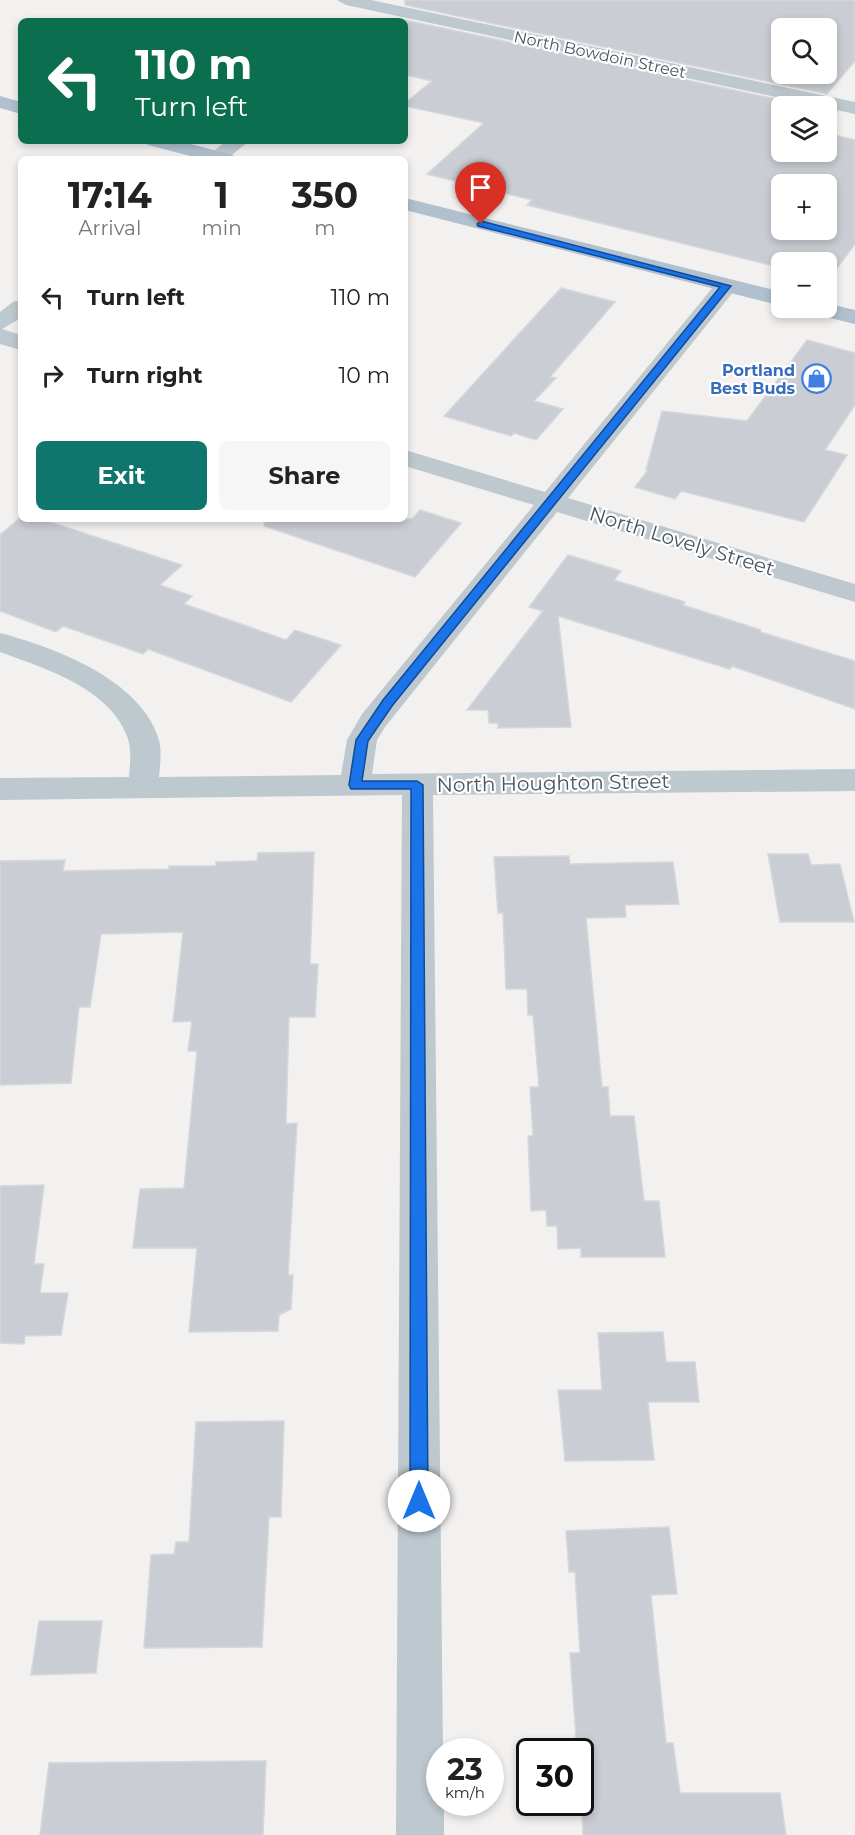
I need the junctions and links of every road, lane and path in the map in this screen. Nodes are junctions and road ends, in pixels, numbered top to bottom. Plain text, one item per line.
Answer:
1 (346, 0) edge
2 (423, 0) edge
3 (400, 17) edge
4 (408, 19) edge
5 (0, 102) edge
6 (18, 107) edge
7 (855, 108) edge
8 (165, 144) edge
9 (235, 144) edge
10 (211, 156) edge
11 (221, 156) edge
12 (408, 205) edge
13 (726, 286) junction
14 (771, 296) edge
15 (18, 309) edge
16 (837, 313) edge
17 (855, 317) edge
18 (0, 323) edge
19 (0, 336) edge
20 (18, 342) edge
21 (408, 459) edge
22 (550, 502) junction
23 (855, 593) edge
24 (0, 642) edge
25 (855, 780) edge
26 (355, 785) junction
27 (417, 785) junction
28 (143, 787) junction
29 (0, 789) edge
30 (420, 1835) edge

1 - 3 street, North Bowdoin Street
2 - 3 street
4 - 7 street, North Bowdoin Street
5 - 6 main road
8 - 10 main road
9 - 11 street
12 - 13 main road
13 - 14 main road
13 - 22 street
15 - 18 street
16 - 17 main road
19 - 20 street
21 - 22 street, North Lovely Street
22 - 23 street, North Lovely Street
22 - 26 street
24 - 28 street
25 - 27 street, North Houghton Street
26 - 27 street, North Houghton Street
26 - 28 street, North Houghton Street
27 - 30 street
28 - 29 street, North Houghton Street

